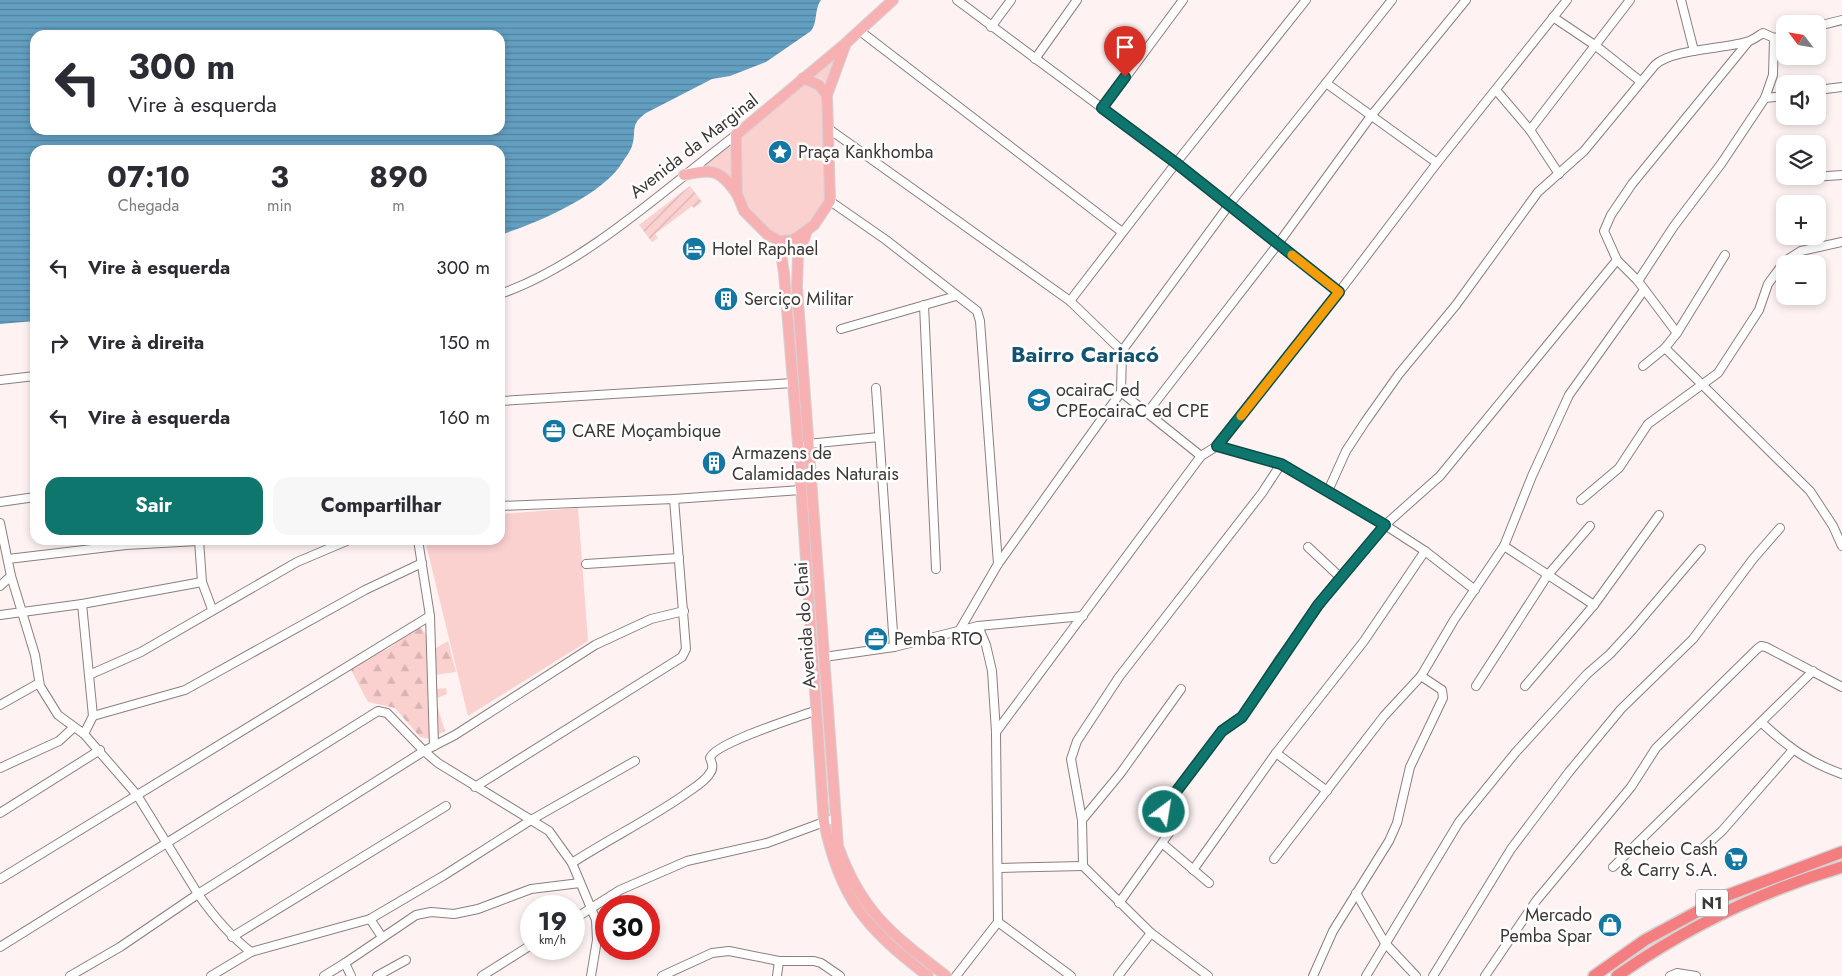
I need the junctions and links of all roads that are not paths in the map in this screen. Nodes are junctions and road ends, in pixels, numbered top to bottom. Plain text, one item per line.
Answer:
1 (893, 0) edge
2 (957, 0) edge
3 (1012, 0) edge
4 (1077, 0) edge
5 (1183, 0) edge
6 (1306, 0) edge
7 (1392, 0) edge
8 (1453, 0) edge
9 (1466, 0) edge
10 (1568, 0) edge
11 (1630, 0) edge
12 (1681, 0) edge
13 (1460, 6) junction
14 (1553, 17) junction
15 (1842, 20) edge
16 (1826, 24) edge
17 (991, 27) junction
18 (860, 31) junction
19 (1774, 38) joint
20 (1748, 42) junction
21 (846, 43) junction
22 (1596, 46) junction
23 (1694, 51) junction
24 (1035, 58) junction
25 (803, 78) junction
26 (1640, 81) junction
27 (1326, 83) junction
28 (1842, 87) edge
29 (1826, 89) edge
30 (1496, 90) junction
31 (827, 95) junction
32 (1776, 97) edge
33 (1765, 98) junction
34 (1102, 108) junction
35 (1371, 116) junction
36 (829, 129) junction
37 (1530, 130) junction
38 (736, 135) junction
39 (1176, 163) junction
40 (1437, 163) junction
41 (1559, 174) junction
42 (684, 175) junction
43 (1842, 175) edge
44 (1826, 176) edge
45 (737, 194) junction
46 (830, 201) junction
47 (1229, 205) junction
48 (807, 230) junction
49 (1122, 232) junction
50 (779, 241) junction
51 (1842, 242) edge
52 (1278, 244) junction
53 (1725, 255) dead end
54 (1617, 260) junction
55 (1638, 281) junction
56 (1644, 290) junction
57 (505, 292) edge
58 (1339, 292) junction
59 (956, 296) junction
60 (1070, 301) junction
61 (924, 305) junction
62 (842, 329) dead end
63 (1677, 333) junction
64 (1666, 348) junction
65 (1122, 351) junction
66 (1643, 366) dead end
67 (30, 377) edge
68 (0, 380) edge
69 (793, 383) junction
70 (1702, 386) junction
71 (876, 388) dead end
72 (1121, 392) junction
73 (505, 401) edge
74 (1147, 413) junction
75 (879, 438) junction
76 (807, 444) junction
77 (1217, 446) junction
78 (1201, 456) junction
79 (1281, 464) junction
80 (801, 490) junction
81 (1328, 491) junction
82 (30, 499) edge
83 (674, 499) junction
84 (1581, 500) dead end
85 (0, 502) edge
86 (505, 506) edge
87 (1659, 515) dead end
88 (0, 523) edge
89 (1385, 525) junction
90 (1590, 526) dead end
91 (1780, 528) dead end
92 (128, 545) edge
93 (198, 545) edge
94 (338, 545) edge
95 (419, 545) edge
96 (1504, 546) junction
97 (1842, 546) edge
98 (1308, 547) dead end
99 (1700, 549) dead end
100 (1425, 551) junction
101 (679, 558) junction
102 (8, 559) junction
103 (422, 563) junction
104 (586, 564) dead end
105 (998, 564) junction
106 (936, 568) dead end
107 (11, 576) junction
108 (1547, 576) junction
109 (1340, 577) junction
110 (202, 582) junction
111 (0, 586) edge
112 (1475, 590) junction
113 (82, 604) junction
114 (1594, 605) junction
115 (212, 609) junction
116 (684, 611) junction
117 (23, 612) junction
118 (0, 615) edge
119 (430, 616) junction
120 (1083, 616) junction
121 (978, 626) junction
122 (959, 631) junction
123 (894, 647) junction
124 (824, 658) junction
125 (1813, 672) junction
126 (89, 676) junction
127 (1421, 676) junction
128 (39, 683) junction
129 (1476, 686) dead end
130 (1525, 686) dead end
131 (1842, 687) edge
132 (1181, 689) dead end
133 (0, 705) edge
134 (817, 710) junction
135 (93, 716) junction
136 (1762, 723) junction
137 (73, 728) junction
138 (996, 732) junction
139 (84, 734) junction
140 (434, 746) junction
141 (100, 750) junction
142 (424, 751) junction
143 (1792, 751) junction
144 (1276, 753) junction
145 (635, 761) dead end
146 (0, 768) edge
147 (1842, 774) edge
148 (475, 787) junction
149 (1326, 791) junction
150 (137, 795) junction
151 (446, 806) dead end
152 (0, 813) edge
153 (835, 818) junction
154 (531, 820) junction
155 (1082, 820) junction
156 (824, 822) junction
157 (167, 843) junction
158 (1163, 844) junction
159 (1701, 850) dead end
160 (1842, 852) edge
161 (1274, 859) dead end
162 (572, 863) junction
163 (1083, 866) junction
164 (1613, 867) dead end
165 (1842, 867) edge
166 (999, 868) junction
167 (1193, 870) junction
168 (0, 879) edge
169 (580, 883) junction
170 (1210, 883) dead end
171 (198, 894) junction
172 (1356, 894) junction
173 (1119, 903) junction
174 (591, 908) junction
175 (585, 912) edge
176 (370, 919) junction
177 (998, 922) junction
178 (1151, 933) junction
179 (232, 937) junction
180 (382, 937) junction
181 (1385, 943) junction
182 (0, 946) edge
183 (251, 952) junction
184 (520, 952) edge
185 (406, 960) dead end
186 (779, 961) junction
187 (345, 963) junction
188 (1610, 964) junction
189 (1413, 975) edge
190 (70, 976) edge
191 (211, 976) edge
192 (324, 976) edge
193 (351, 976) edge
194 (377, 976) edge
195 (482, 976) edge
196 (591, 976) edge
197 (662, 976) edge
198 (777, 976) edge
199 (840, 976) edge
200 (928, 976) edge
201 (946, 976) edge
202 (956, 976) edge
203 (1071, 976) edge
204 (1118, 976) edge
205 (1208, 976) edge
206 (1313, 976) edge
207 (1366, 976) edge
208 (1433, 976) edge
209 (1485, 976) edge
210 (1594, 976) edge
211 (1619, 976) edge
212 (1670, 976) edge
213 (1696, 976) edge

1 - 18 main road, Avenida da Marginal
2 - 17 street
3 - 17 street
4 - 24 street
5 - 34 street
6 - 39 street
7 - 27 street
8 - 13 street
9 - 13 street
10 - 14 street
11 - 22 street
12 - 23 street
13 - 35 street
14 - 22 street
14 - 30 street
15 - 16 street
17 - 24 street
18 - 21 main road, Avenida da Marginal
18 - 49 street
19 - 20 street
19 - 33 street
20 - 23 street
20 - 54 street
21 - 25 main road, Avenida da Marginal
21 - 31 main road
22 - 26 street
22 - 37 street
23 - 26 street
24 - 34 street
25 - 31 main road
25 - 38 main road, Avenida da Marginal
26 - 41 street
27 - 35 street
27 - 47 street
28 - 29 street
30 - 37 street
30 - 40 street
31 - 36 main road
32 - 33 street
33 - 55 street
34 - 39 street
35 - 40 street
35 - 52 street
36 - 46 main road
36 - 60 street
37 - 41 street
38 - 42 street, Avenida da Marginal
38 - 45 main road
39 - 47 street
39 - 49 street
40 - 58 street
41 - 81 street
42 - 45 main road
42 - 57 street, Avenida da Marginal
43 - 44 street
45 - 50 main road
46 - 48 main road, Avenida do Chai
46 - 59 street
47 - 52 street
47 - 65 street
48 - 50 main road, Avenida do Chai
48 - 76 main road, Avenida do Chai
49 - 60 street
50 - 69 main road, Avenida do Chai
51 - 70 street
52 - 58 street
52 - 74 street
53 - 63 street
54 - 55 street
54 - 89 street
55 - 56 street
56 - 63 street
56 - 96 street
58 - 77 street
59 - 61 street
59 - 105 street
60 - 65 street
61 - 62 street
61 - 106 street
63 - 64 street
64 - 66 street
64 - 70 street
65 - 72 street
67 - 68 street
69 - 73 street
69 - 80 main road, Avenida do Chai
70 - 84 street
70 - 97 street
71 - 75 street
72 - 74 street
72 - 105 street
74 - 78 street
75 - 76 street
75 - 123 street
76 - 124 main road, Avenida do Chai
77 - 78 street
77 - 79 street
78 - 120 street
79 - 81 street
79 - 155 street
80 - 83 street
80 - 134 main road, Avenida do Chai
81 - 89 street
82 - 85 street
83 - 86 street
83 - 101 street
87 - 114 street
88 - 102 street
89 - 100 street
89 - 109 street
90 - 108 street
91 - 208 street
92 - 102 street
93 - 110 street
94 - 115 street
95 - 103 street
96 - 108 street
96 - 112 street
98 - 109 street
99 - 181 street
100 - 112 street
100 - 144 street
101 - 104 street
101 - 116 street
102 - 107 street
103 - 119 street
103 - 135 street
105 - 122 street
107 - 111 street
107 - 117 street
108 - 114 street
108 - 129 street
109 - 158 street
110 - 113 street
110 - 115 street
112 - 127 street
113 - 117 street
113 - 126 street
114 - 130 street
115 - 126 street
116 - 140 street
116 - 148 street
117 - 118 street
117 - 128 street
119 - 140 street
119 - 150 street
120 - 121 street
120 - 138 street
121 - 122 street
121 - 138 street
122 - 123 street
123 - 124 street
124 - 153 main road, Avenida do Chai
125 - 131 street
125 - 136 street
125 - 209 street
126 - 135 street
127 - 149 street
127 - 172 street
128 - 133 street
128 - 137 street
132 - 155 street
134 - 156 main road, Avenida do Chai
134 - 162 street
135 - 139 street
136 - 143 street
136 - 164 street
137 - 139 street
137 - 146 street
138 - 166 street
139 - 141 street
140 - 142 street
141 - 150 street
141 - 152 street
142 - 148 street
142 - 157 street
142 - 171 street
143 - 147 street
143 - 159 street
144 - 149 street
144 - 167 street
145 - 154 street
148 - 154 street
149 - 161 street
150 - 157 street
150 - 168 street
151 - 179 street
153 - 156 street
153 - 201 main road, Avenida do Chai
154 - 162 street
154 - 176 street
155 - 163 street
156 - 174 street
156 - 200 main road, Avenida do Chai
157 - 171 street
157 - 182 street
158 - 167 street
158 - 173 street
160 - 188 highway, N1
162 - 169 street
163 - 166 street
163 - 173 street
165 - 211 highway, N1
166 - 177 street
167 - 170 street
169 - 174 street
169 - 180 street
171 - 179 street
171 - 190 street
172 - 181 street
172 - 206 street
173 - 178 street
174 - 175 street
174 - 196 street
176 - 180 street
176 - 183 street
177 - 202 street
177 - 203 street
178 - 204 street
178 - 205 street
179 - 183 street
180 - 187 street
181 - 189 street
181 - 207 street
183 - 191 street
184 - 195 street
185 - 194 street
186 - 197 street
186 - 198 street
186 - 199 street
187 - 192 street
187 - 193 street
188 - 210 highway, N1
188 - 211 street
212 - 213 street

